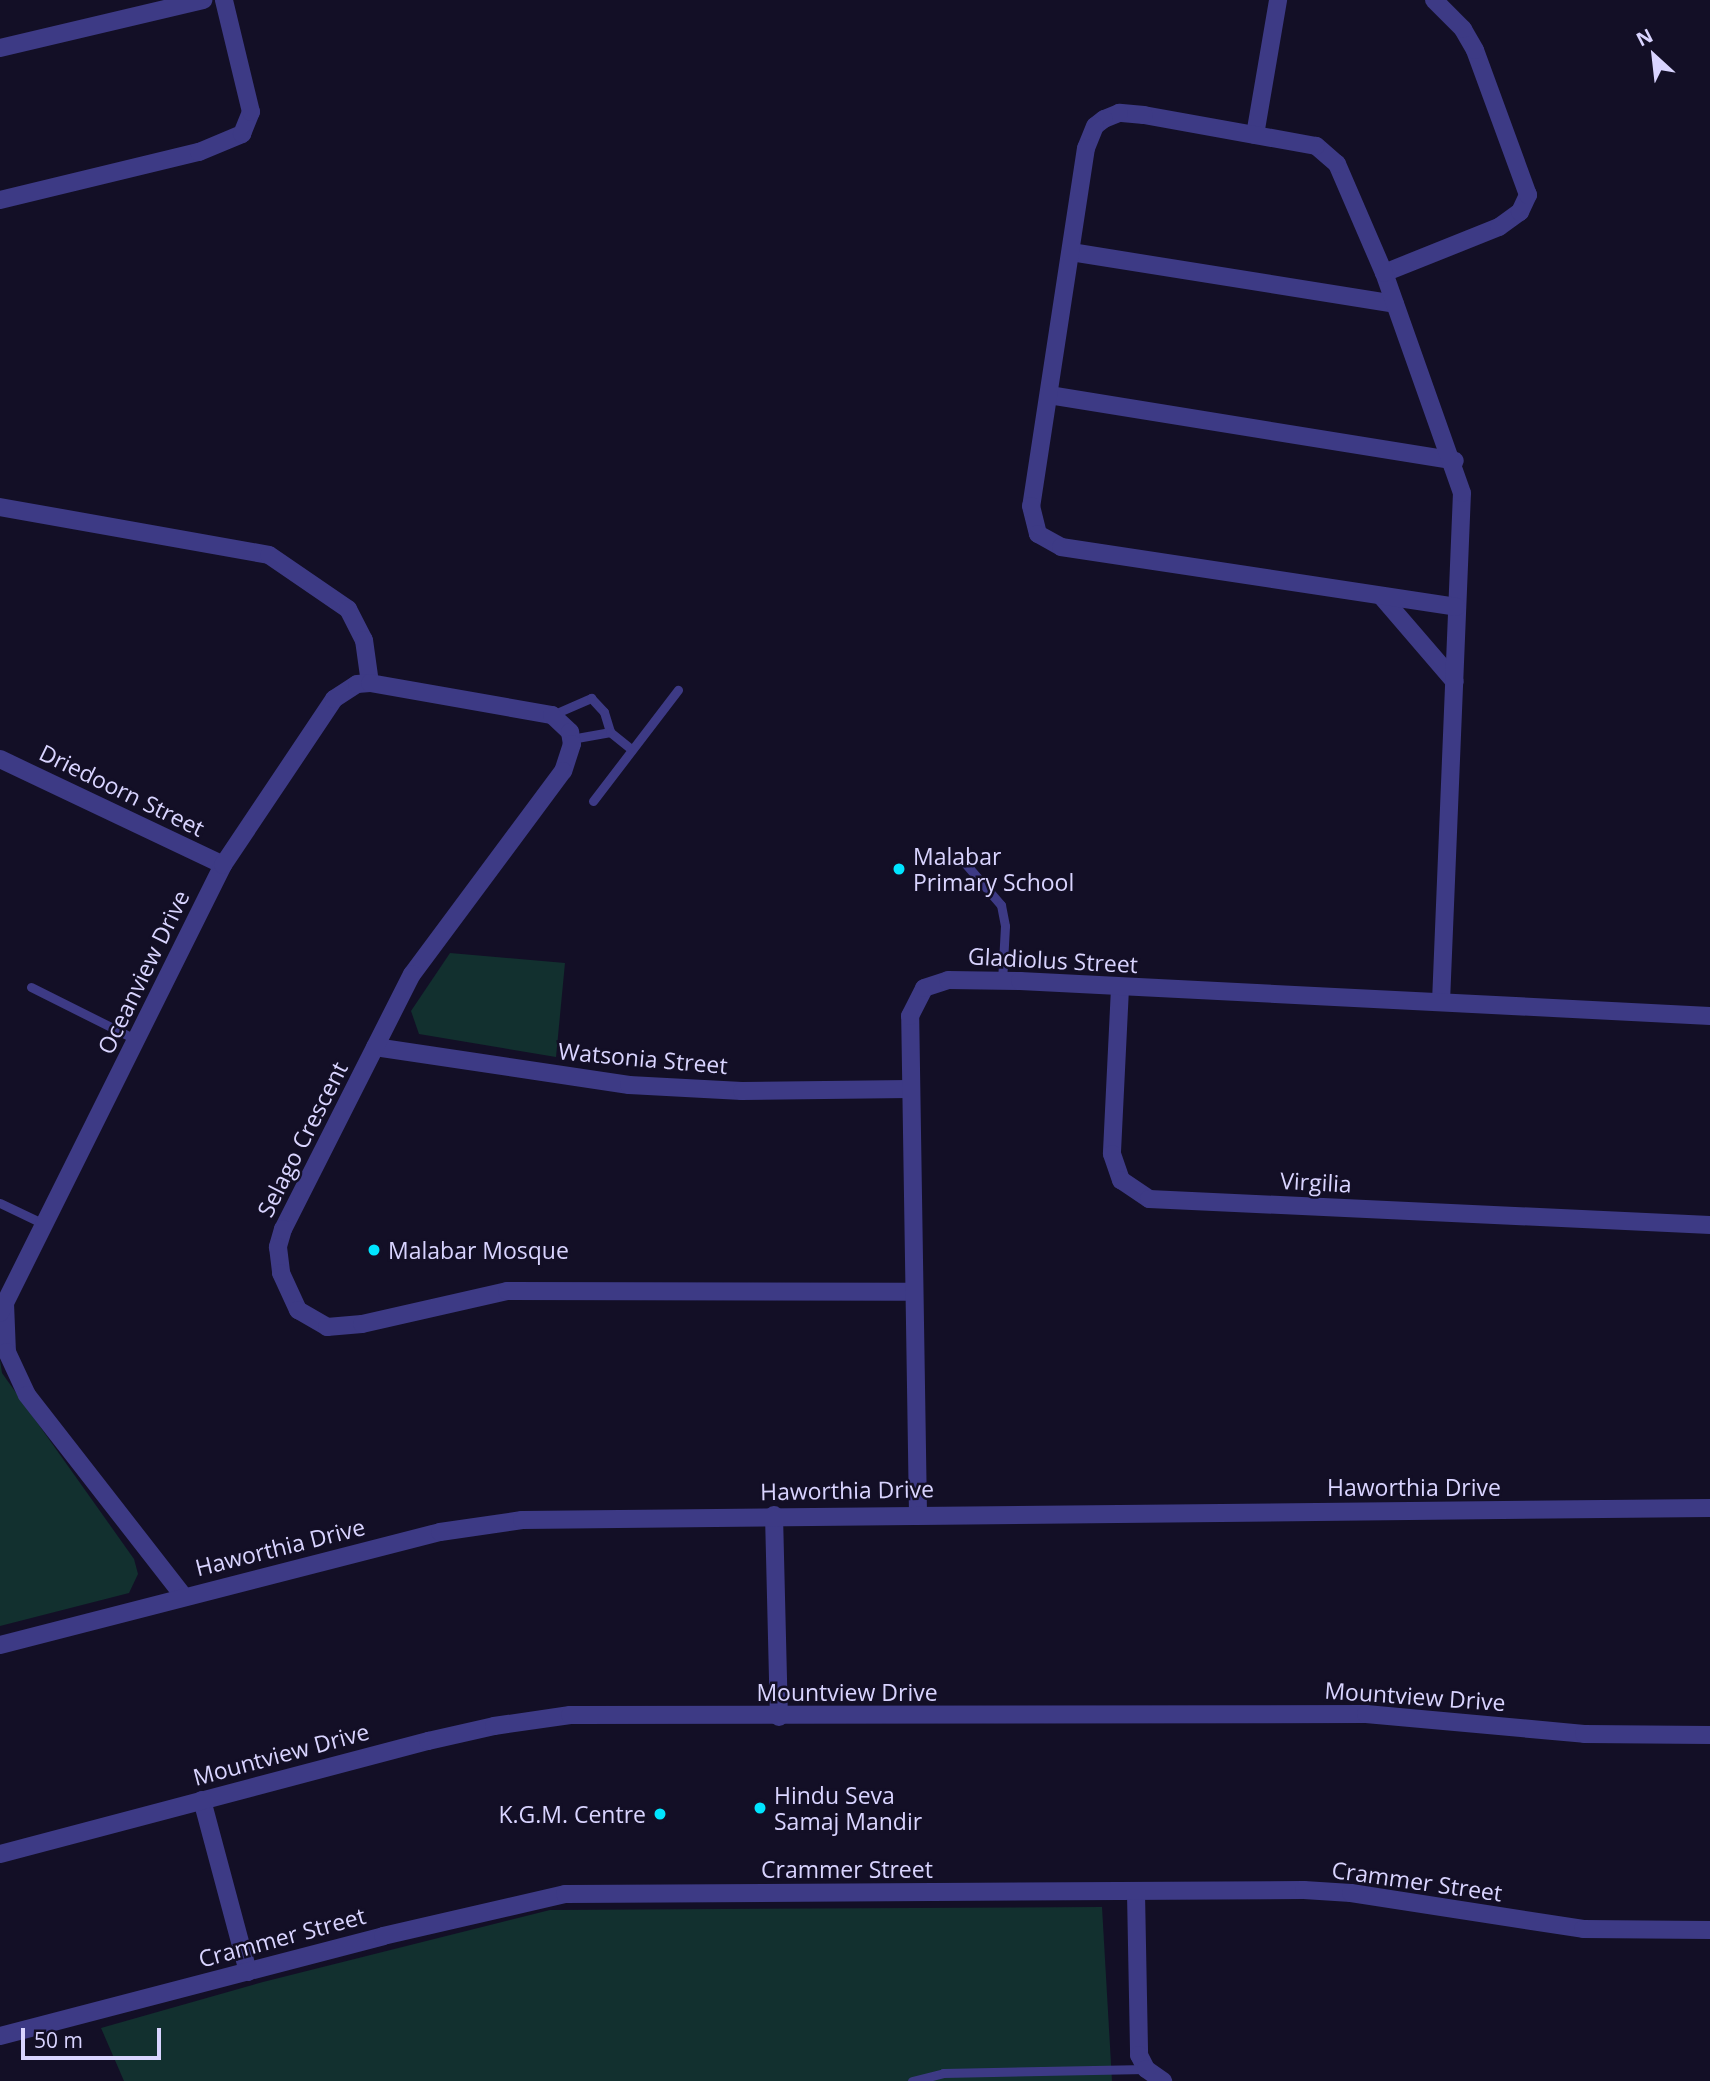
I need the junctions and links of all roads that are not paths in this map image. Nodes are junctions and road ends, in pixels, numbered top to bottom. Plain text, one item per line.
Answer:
1 (203, 0) edge
2 (224, 0) edge
3 (1278, 0) edge
4 (1434, 0) edge
5 (0, 48) edge
6 (1255, 135) junction
7 (0, 200) edge
8 (1071, 252) junction
9 (1384, 273) junction
10 (1395, 304) junction
11 (1049, 394) junction
12 (1455, 461) junction
13 (0, 507) edge
14 (1381, 596) junction
15 (1456, 607) junction
16 (1455, 682) junction
17 (364, 684) junction
18 (678, 690) dead end
19 (552, 715) junction
20 (610, 732) junction
21 (571, 739) junction
22 (632, 750) junction
23 (0, 759) edge
24 (593, 801) dead end
25 (964, 862) dead end
26 (223, 865) junction
27 (1002, 981) junction
28 (31, 987) dead end
29 (1120, 988) junction
30 (1441, 1002) junction
31 (1710, 1016) edge
32 (137, 1040) junction
33 (375, 1047) junction
34 (909, 1089) junction
35 (0, 1203) edge
36 (44, 1224) junction
37 (1710, 1226) edge
38 (912, 1292) junction
39 (2, 1308) edge
40 (1710, 1508) edge
41 (918, 1514) junction
42 (774, 1515) junction
43 (184, 1597) junction
44 (0, 1645) edge
45 (779, 1717) junction
46 (1710, 1735) edge
47 (202, 1800) junction
48 (0, 1854) edge
49 (1136, 1893) junction
50 (1710, 1930) edge
51 (248, 1972) junction
52 (0, 2036) edge
53 (1146, 2069) junction
54 (912, 2081) edge
55 (1163, 2081) edge

1 - 5 street
2 - 7 street
3 - 6 street
4 - 9 street
6 - 8 street
6 - 9 street
8 - 10 street
8 - 11 street
9 - 10 street
10 - 12 street
11 - 12 street
11 - 14 street
12 - 15 street
13 - 17 street
14 - 15 street
14 - 16 street
15 - 16 street
16 - 30 street
17 - 19 street
17 - 26 street, Oceanview Drive
18 - 22 lane
19 - 20 lane
19 - 21 street
20 - 21 lane
20 - 22 lane
21 - 33 street, Selago Crescent
22 - 24 lane
23 - 26 street, Driedoorn Street
25 - 27 lane
26 - 32 street, Oceanview Drive
27 - 29 street, Gladiolus Street
27 - 34 street, Gladiolus Street
28 - 32 lane
29 - 30 street, Gladiolus Street
29 - 37 street, Virgilia
30 - 31 street, Gladiolus Street
32 - 36 street, Oceanview Drive
33 - 34 street, Watsonia Street
33 - 38 street, Selago Crescent
34 - 38 street, Gladiolus Street
35 - 36 lane
36 - 39 street, Oceanview Drive
38 - 41 street, Gladiolus Street
39 - 43 street, Oceanview Drive
40 - 41 street, Haworthia Drive
41 - 42 street, Haworthia Drive
42 - 43 street, Haworthia Drive
42 - 45 street
43 - 44 street, Haworthia Drive
45 - 46 street, Mountview Drive
45 - 47 street, Mountview Drive
47 - 48 street, Mountview Drive
47 - 51 street
49 - 50 street, Crammer Street
49 - 51 street, Crammer Street
49 - 53 street
51 - 52 street, Crammer Street
53 - 54 lane
53 - 55 street

